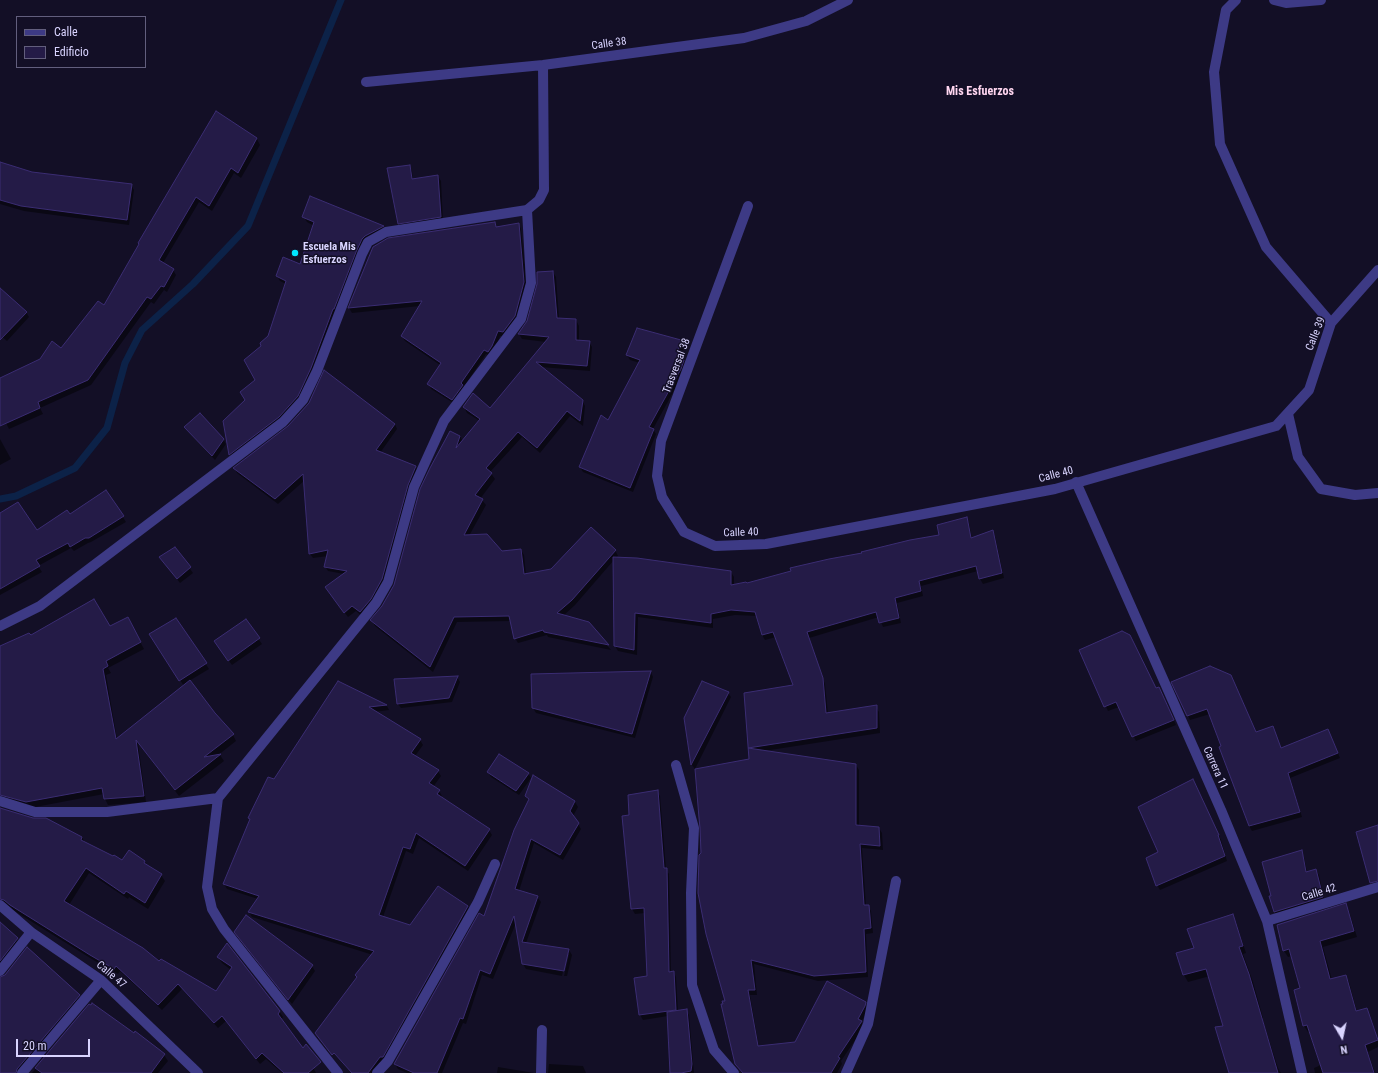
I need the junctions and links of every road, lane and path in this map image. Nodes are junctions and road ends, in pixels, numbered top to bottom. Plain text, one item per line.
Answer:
1 (848, 0) edge
2 (1236, 0) edge
3 (1274, 0) edge
4 (1322, 0) edge
5 (543, 65) junction
6 (366, 82) dead end
7 (748, 206) dead end
8 (527, 210) junction
9 (1378, 270) edge
10 (1331, 323) junction
11 (1288, 414) junction
12 (1076, 482) junction
13 (1378, 493) edge
14 (684, 532) joint
15 (0, 626) edge
16 (676, 765) dead end
17 (218, 798) junction
18 (0, 801) edge
19 (495, 864) dead end
20 (896, 881) dead end
21 (1378, 887) edge
22 (0, 905) edge
23 (1267, 922) junction
24 (31, 932) junction
25 (0, 971) edge
26 (101, 980) junction
27 (542, 1030) dead end
28 (22, 1073) edge
29 (198, 1073) edge
30 (338, 1073) edge
31 (377, 1073) edge
32 (541, 1073) edge
33 (734, 1073) edge
34 (846, 1073) edge
35 (1302, 1073) edge

1 - 5 street, Calle 38
2 - 10 street
3 - 4 street
5 - 6 street, Calle 38
5 - 8 street
7 - 14 street, Trasversal 38
8 - 15 street
8 - 17 street
9 - 10 street, Calle 39
10 - 11 street, Calle 39
11 - 12 street, Calle 40
11 - 13 street
12 - 14 street, Calle 40
12 - 23 street, Carrera 11
16 - 33 street
17 - 18 street
17 - 30 street
19 - 31 street
20 - 34 street
21 - 23 street, Calle 42
22 - 24 street, Calle 47
23 - 35 street, Carrera 11
24 - 25 street
24 - 26 street, Calle 47
26 - 28 street
26 - 29 street, Calle 47
27 - 32 street

